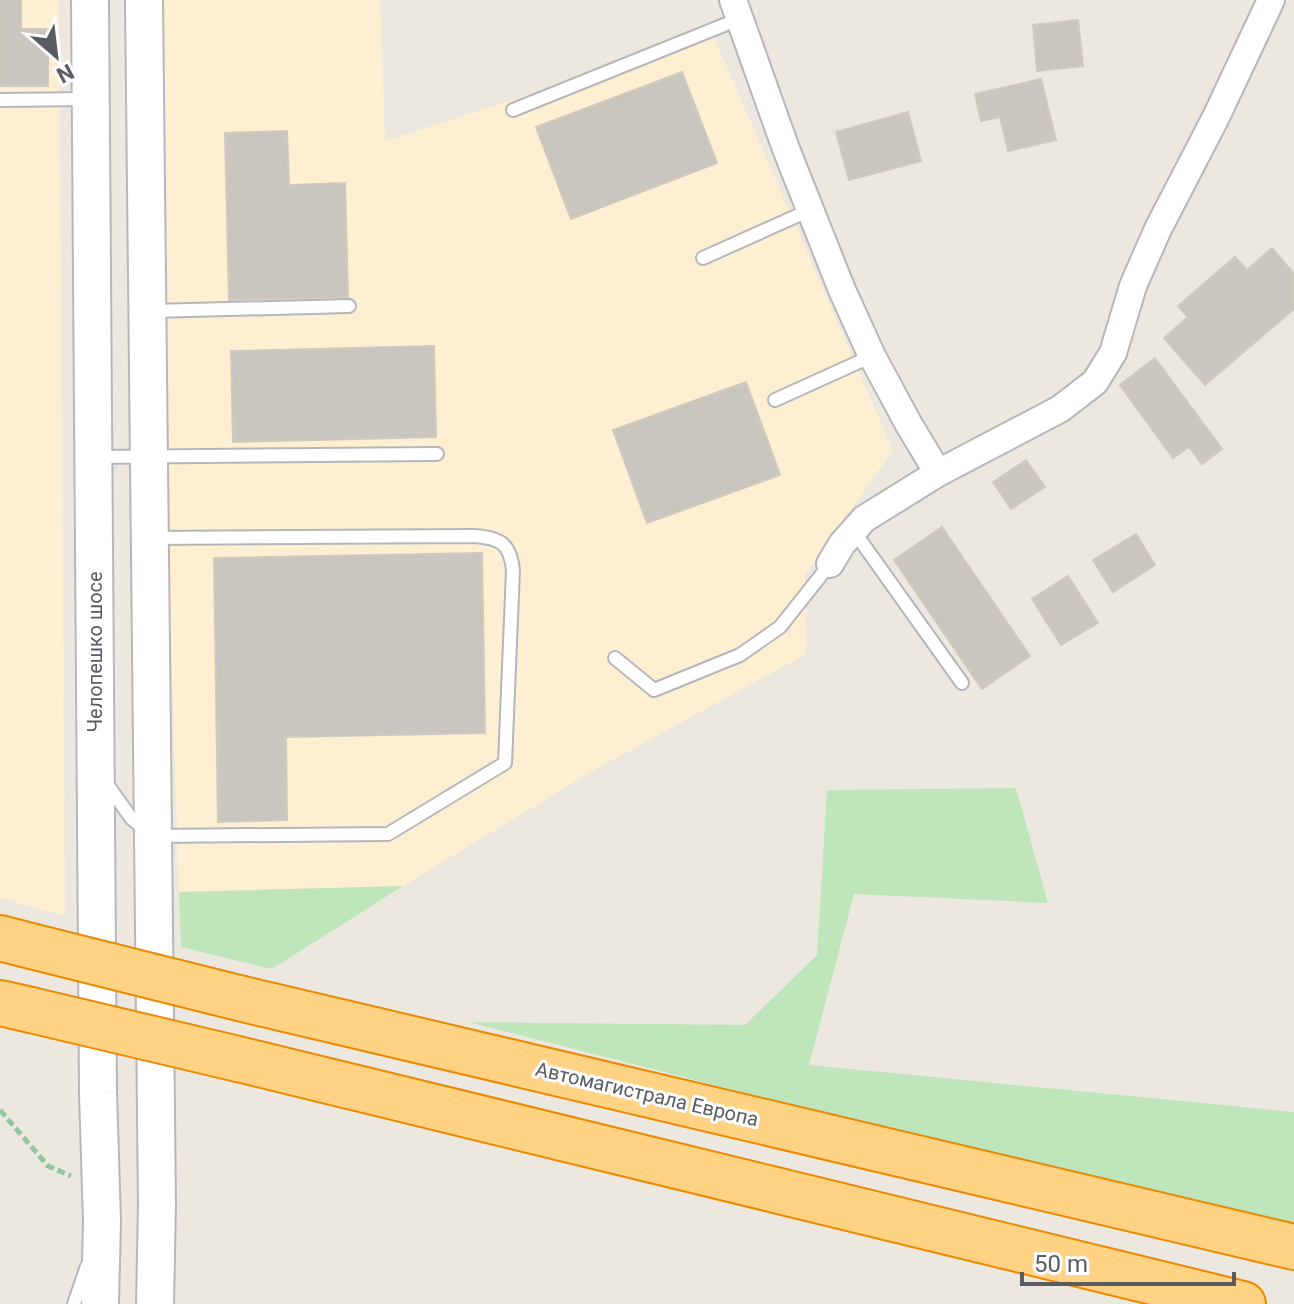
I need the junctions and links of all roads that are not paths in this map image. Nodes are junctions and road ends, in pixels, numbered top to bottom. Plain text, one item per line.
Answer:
1 (90, 0) edge
2 (144, 0) edge
3 (1271, 0) edge
4 (736, 9) edge
5 (91, 99) junction
6 (0, 100) edge
7 (513, 110) dead end
8 (810, 210) junction
9 (703, 258) dead end
10 (349, 306) dead end
11 (147, 311) junction
12 (872, 356) junction
13 (775, 400) dead end
14 (437, 454) dead end
15 (93, 457) junction
16 (149, 457) junction
17 (938, 473) junction
18 (853, 530) junction
19 (150, 538) junction
20 (830, 564) joint
21 (615, 658) dead end
22 (962, 683) dead end
23 (95, 764) junction
24 (153, 836) junction
25 (15, 942) edge
26 (16, 1006) edge
27 (102, 1221) junction
28 (1294, 1247) edge
29 (74, 1304) edge
30 (100, 1304) edge
31 (155, 1304) edge
32 (1243, 1304) edge

1 - 5 main road, Челопешко шосе
2 - 11 main road
3 - 17 street
4 - 7 lane
4 - 8 street
5 - 6 lane
5 - 15 main road, Челопешко шосе
8 - 9 lane
8 - 12 street
10 - 11 lane
11 - 16 main road
12 - 13 lane
12 - 17 street
14 - 16 lane
15 - 16 lane
15 - 23 main road, Челопешко шосе
16 - 19 main road
17 - 18 street
18 - 20 street
18 - 22 lane
19 - 24 main road
19 - 24 lane
20 - 21 lane
23 - 24 lane
23 - 27 main road, Челопешко шосе
24 - 31 main road
25 - 28 highway, Автомагистрала Европа, bridge
26 - 32 highway, bridge
27 - 29 lane
27 - 30 main road, Челопешко шосе

